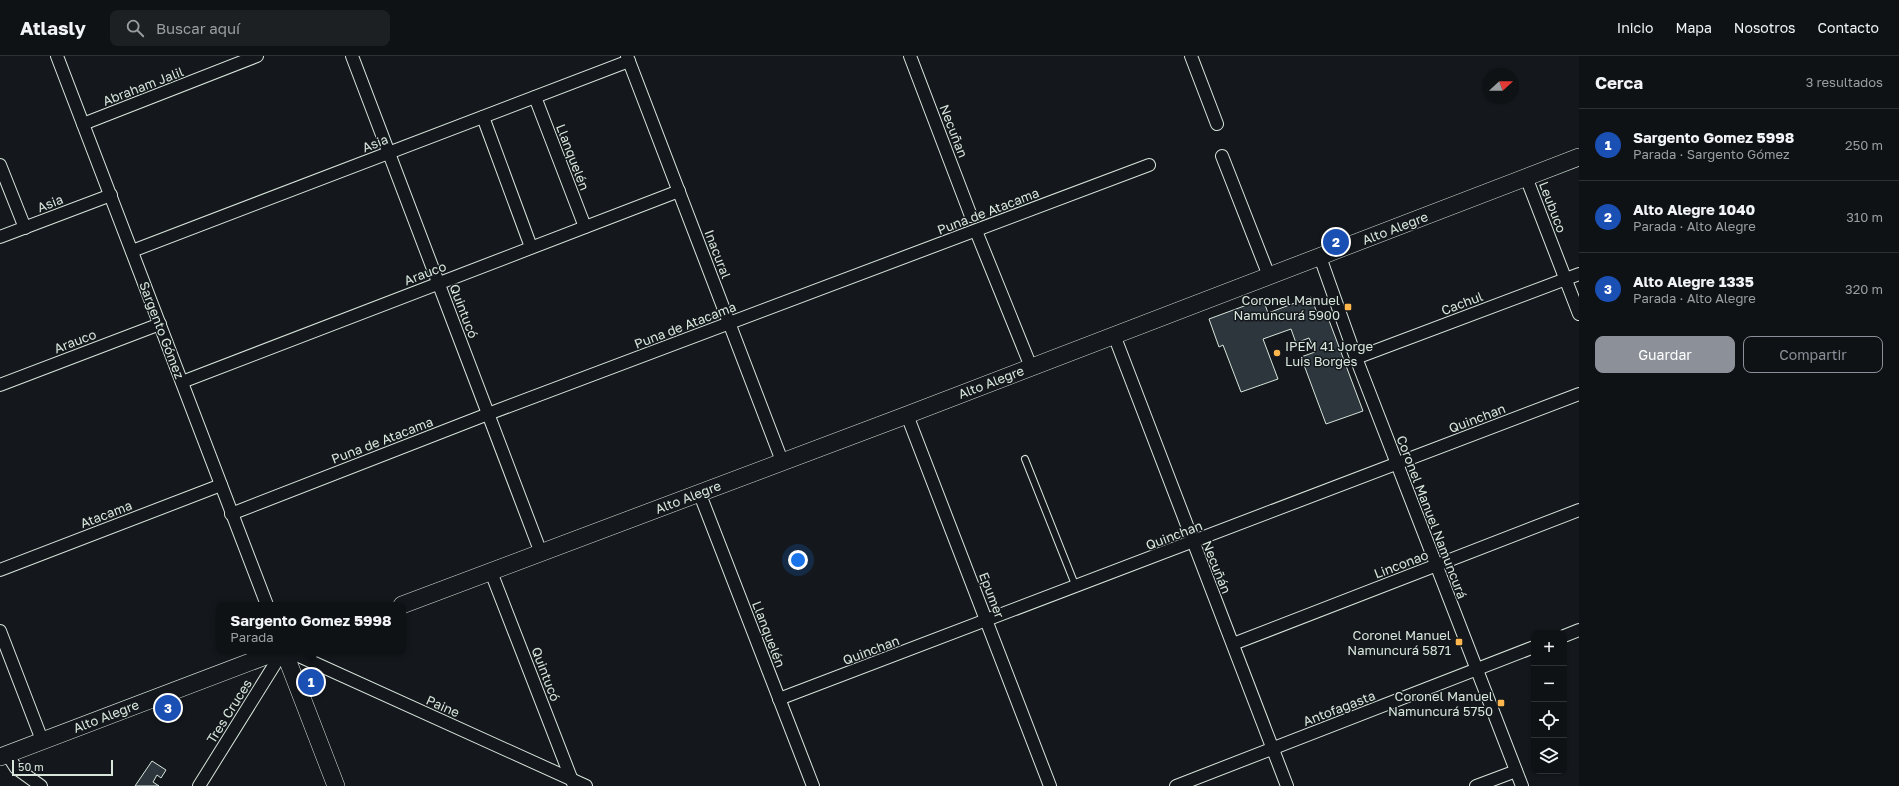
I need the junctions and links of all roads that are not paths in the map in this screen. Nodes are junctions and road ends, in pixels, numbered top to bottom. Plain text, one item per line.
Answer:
1 (57, 56) edge
2 (257, 56) edge
3 (352, 56) edge
4 (910, 56) edge
5 (1191, 56) edge
6 (628, 58) edge
7 (535, 97) junction
8 (483, 117) junction
9 (83, 124) junction
10 (1217, 124) dead end
11 (389, 153) junction
12 (1222, 156) dead end
13 (1579, 157) edge
14 (0, 164) edge
15 (1149, 165) dead end
16 (1526, 177) junction
17 (679, 191) junction
18 (110, 195) junction
19 (971, 216) dead end
20 (585, 227) junction
21 (25, 228) junction
22 (976, 231) junction
23 (0, 237) edge
24 (531, 248) junction
25 (132, 251) junction
26 (1320, 258) junction
27 (1579, 274) edge
28 (1269, 276) junction
29 (1566, 280) junction
30 (439, 283) junction
31 (1579, 314) edge
32 (729, 323) junction
33 (160, 324) junction
34 (1114, 335) junction
35 (1356, 358) junction
36 (1031, 367) junction
37 (182, 382) junction
38 (0, 384) edge
39 (1579, 394) edge
40 (488, 414) junction
41 (907, 415) junction
42 (1025, 459) dead end
43 (782, 461) junction
44 (1397, 464) junction
45 (221, 485) junction
46 (699, 492) junction
47 (1579, 510) edge
48 (232, 514) junction
49 (1193, 543) junction
50 (541, 553) junction
51 (1436, 565) junction
52 (0, 570) edge
53 (491, 572) junction
54 (1076, 587) junction
55 (266, 602) edge
56 (406, 604) edge
57 (987, 621) junction
58 (1579, 630) edge
59 (0, 631) edge
60 (1567, 635) edge
61 (1233, 644) junction
62 (1531, 649) edge
63 (271, 654) edge
64 (282, 654) edge
65 (285, 654) edge
66 (294, 654) edge
67 (1476, 669) junction
68 (779, 699) junction
69 (42, 740) junction
70 (1272, 748) junction
71 (3, 756) edge
72 (1516, 771) junction
73 (573, 783) edge
74 (42, 786) edge
75 (199, 786) edge
76 (336, 786) edge
77 (586, 786) edge
78 (812, 786) edge
79 (1050, 786) edge
80 (1176, 786) edge
81 (1287, 786) edge
82 (1476, 786) edge
83 (1522, 786) edge

1 - 9 street, Sargento Gómez
2 - 9 street, Abraham Jalil
3 - 11 street, Quintucó
4 - 19 street, Necuñan
5 - 10 street
6 - 7 street, Asia
6 - 17 street, Inacural
7 - 8 street, Asia
7 - 20 street, Llanquelén
8 - 11 street, Asia
8 - 24 street
9 - 18 street, Sargento Gómez
11 - 25 street, Asia
11 - 30 street, Quintucó
12 - 28 street
13 - 16 main road, Alto Alegre
14 - 21 street
15 - 22 street, Puna de Atacama
16 - 26 main road, Alto Alegre
16 - 29 street, Leubuco
17 - 20 street, Arauco
17 - 32 street, Inacural
18 - 21 street, Asia
18 - 25 street, Sargento Gómez
20 - 24 street, Arauco
21 - 23 street, Asia
22 - 32 street, Puna de Atacama
22 - 36 street
24 - 30 street, Arauco
25 - 33 street, Sargento Gómez
26 - 28 main road, Alto Alegre
26 - 35 street, Coronel Manuel Namuncurá
27 - 29 street, Cachul
28 - 34 main road, Alto Alegre
29 - 31 street, Leubuco
29 - 35 street, Cachul
30 - 37 street, Arauco
30 - 40 street, Quintucó
32 - 40 street, Puna de Atacama
32 - 43 street, Inacural
33 - 37 street, Sargento Gómez
33 - 38 street, Arauco
34 - 36 main road, Alto Alegre
34 - 49 street, Necuñán
35 - 44 street, Coronel Manuel Namuncurá
36 - 41 main road, Alto Alegre
37 - 45 street, Sargento Gómez
39 - 44 street, Quinchan
40 - 48 street, Puna de Atacama
40 - 50 street, Quintucó
41 - 43 main road, Alto Alegre
41 - 57 street, Epumer
42 - 54 lane
43 - 46 main road, Alto Alegre
44 - 49 street, Quinchan
44 - 51 street, Coronel Manuel Namuncurá
45 - 48 street, Sargento Gómez
45 - 52 street, Atacama
46 - 50 main road, Alto Alegre
46 - 68 street, Llanquelén
47 - 51 street, Linconao
48 - 55 street, Sargento Gómez
49 - 54 street, Quinchan
49 - 61 street, Necuñán
50 - 53 main road, Alto Alegre
51 - 61 street, Linconao
51 - 67 street, Coronel Manuel Namuncurá
53 - 56 main road, Alto Alegre
53 - 73 street, Quintucó
54 - 57 street, Quinchan
57 - 68 street, Quinchan
57 - 79 street, Epumer
58 - 60 street
59 - 69 street
61 - 70 street, Necuñán
62 - 67 street, Antofagasta
63 - 69 main road, Alto Alegre
64 - 75 street, Tres Cruces
65 - 76 main road
66 - 73 street, Paine
67 - 70 street, Antofagasta
67 - 72 street, Coronel Manuel Namuncurá
68 - 78 street, Llanquelén
69 - 71 main road, Alto Alegre
70 - 80 street, Antofagasta
70 - 81 street, Necuñán
71 - 74 street
72 - 82 street
72 - 83 street, Coronel Manuel Namuncurá
73 - 77 street, Paine

